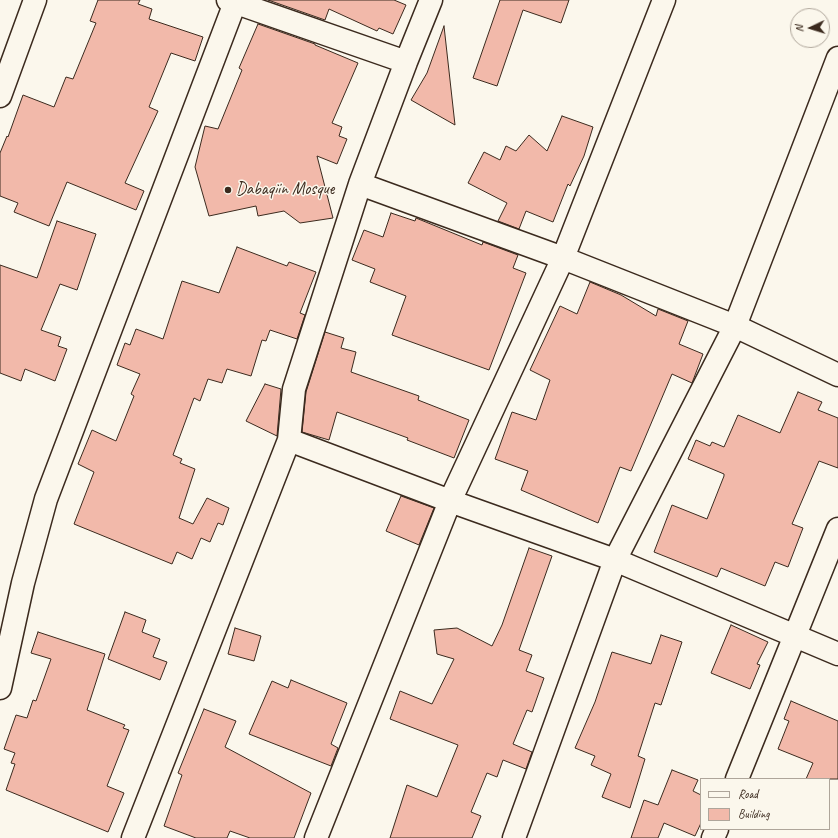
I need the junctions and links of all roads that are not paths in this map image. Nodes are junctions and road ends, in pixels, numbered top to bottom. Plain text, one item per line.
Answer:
1 (35, 0) edge
2 (431, 0) edge
3 (664, 0) edge
4 (233, 1) edge
5 (838, 58) edge
6 (406, 62) junction
7 (0, 96) edge
8 (360, 184) junction
9 (563, 258) junction
10 (735, 326) junction
11 (838, 375) edge
12 (289, 440) junction
13 (450, 501) junction
14 (838, 529) edge
15 (615, 560) junction
16 (794, 635) junction
17 (838, 654) edge
18 (1, 681) edge
19 (737, 778) edge
20 (133, 838) edge
21 (316, 838) edge
22 (514, 838) edge

1 - 7 street
2 - 6 street
3 - 9 street
4 - 6 street
4 - 18 street
5 - 10 street
6 - 8 street
8 - 9 street
8 - 12 street
9 - 10 street
9 - 13 street
10 - 11 street
10 - 15 street
12 - 13 street
12 - 20 street
13 - 15 street
13 - 21 street
14 - 16 street
15 - 16 street
15 - 22 street
16 - 17 street
16 - 19 street

